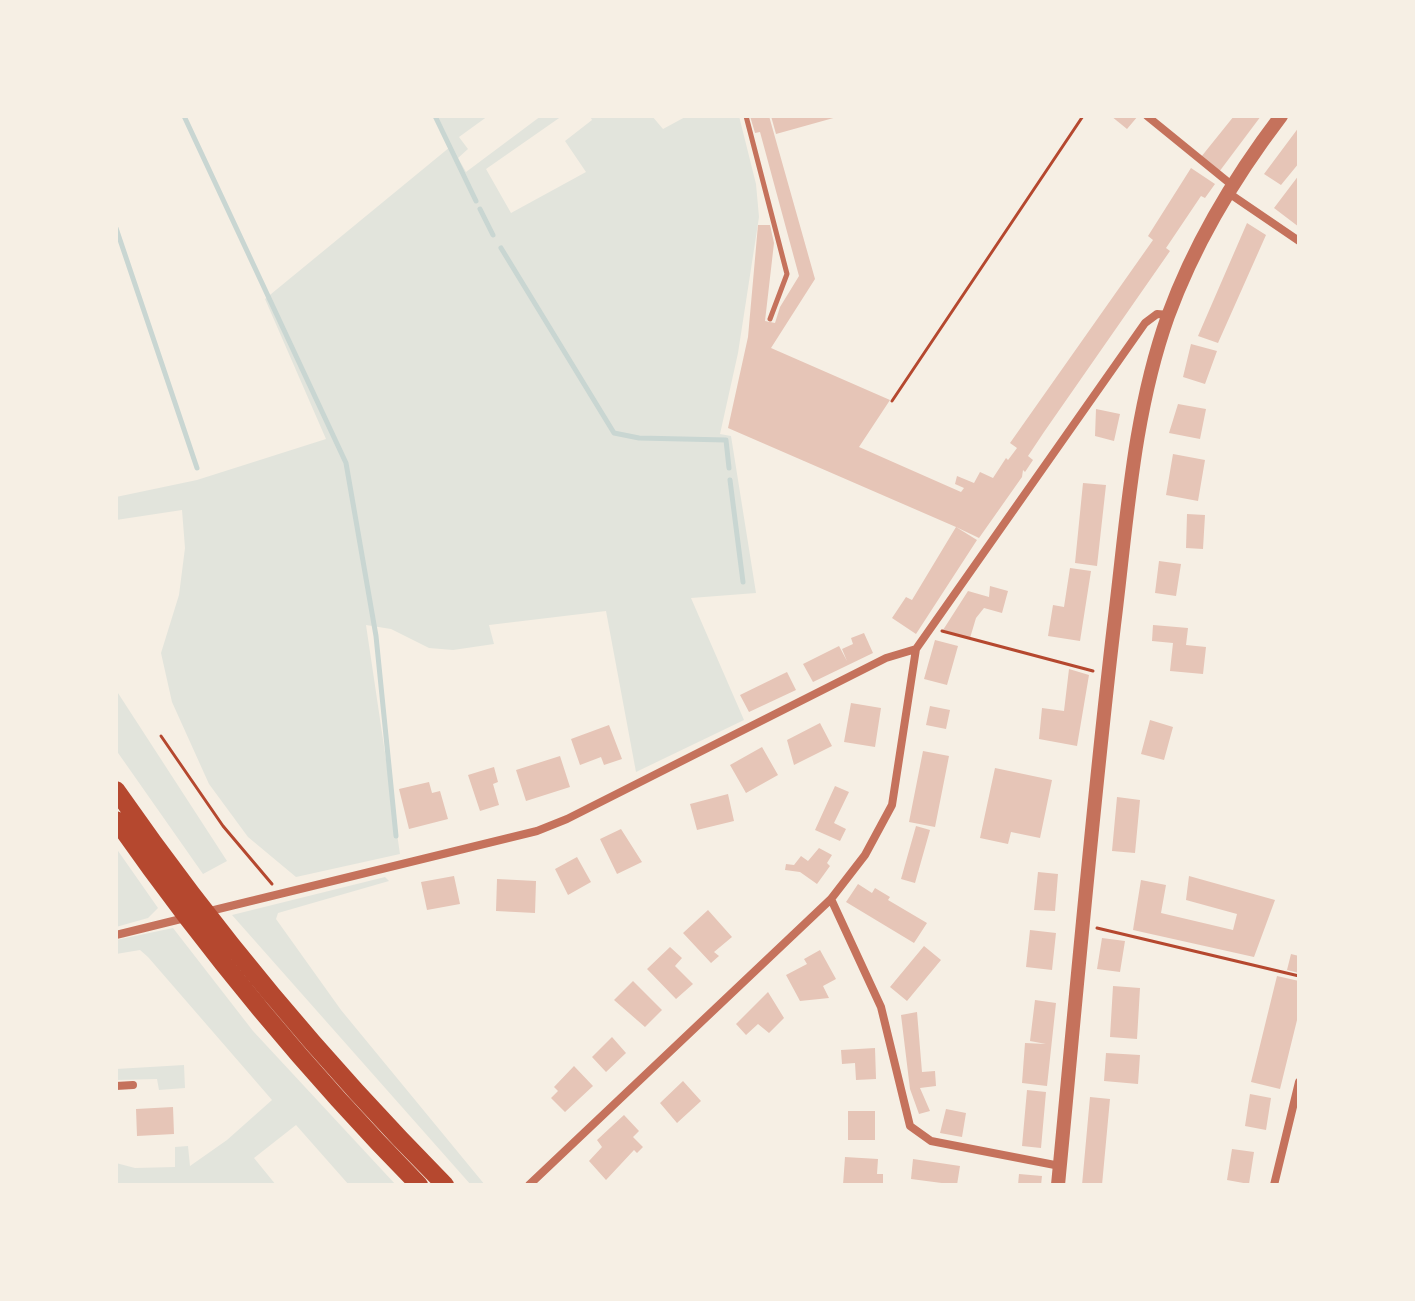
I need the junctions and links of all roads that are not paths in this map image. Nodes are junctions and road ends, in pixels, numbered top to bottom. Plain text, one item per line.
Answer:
1 (746, 116) edge
2 (1147, 116) edge
3 (1281, 116) edge
4 (1232, 190) junction
5 (1299, 241) edge
6 (1169, 315) junction
7 (770, 319) dead end
8 (916, 649) junction
9 (116, 790) edge
10 (116, 820) edge
11 (180, 895) junction
12 (831, 899) junction
13 (116, 935) edge
14 (214, 937) junction
15 (1299, 1082) edge
16 (133, 1085) dead end
17 (116, 1086) edge
18 (1060, 1166) junction
19 (419, 1185) edge
20 (445, 1185) edge
21 (529, 1185) edge
22 (1058, 1185) edge
23 (1274, 1185) edge

1 - 7 lane
2 - 4 street
3 - 4 street
4 - 5 street
4 - 6 street
6 - 8 street
6 - 18 street
8 - 12 street
8 - 13 street
9 - 11 highway
10 - 11 highway
11 - 14 highway
12 - 18 street
12 - 21 street
14 - 19 highway
14 - 20 highway
15 - 23 street
16 - 17 street
18 - 22 street

